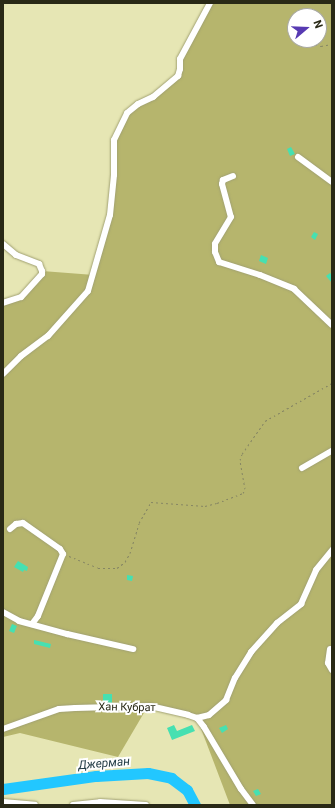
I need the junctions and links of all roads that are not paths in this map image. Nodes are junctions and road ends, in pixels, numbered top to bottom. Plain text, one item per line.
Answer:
1 (210, 3) edge
2 (298, 157) dead end
3 (233, 176) dead end
4 (332, 182) edge
5 (3, 244) edge
6 (3, 303) edge
7 (332, 325) edge
8 (3, 374) edge
9 (332, 451) edge
10 (302, 468) dead end
11 (10, 530) dead end
12 (332, 550) edge
13 (3, 612) edge
14 (32, 624) junction
15 (330, 648) dead end
16 (133, 649) dead end
17 (332, 670) edge
18 (16, 716) dead end
19 (197, 718) junction
20 (20, 723) junction
21 (3, 729) edge
22 (3, 802) edge
23 (35, 805) edge
24 (73, 805) edge
25 (146, 805) edge
26 (253, 805) edge

1 - 8 street
2 - 4 street
3 - 7 street
5 - 6 street
9 - 10 street
11 - 14 street
12 - 19 street
13 - 14 street
14 - 16 street
15 - 17 street
18 - 20 street
19 - 20 street, Хан Кубрат
19 - 26 street
20 - 21 street, Хан Кубрат
22 - 23 street
24 - 25 street

